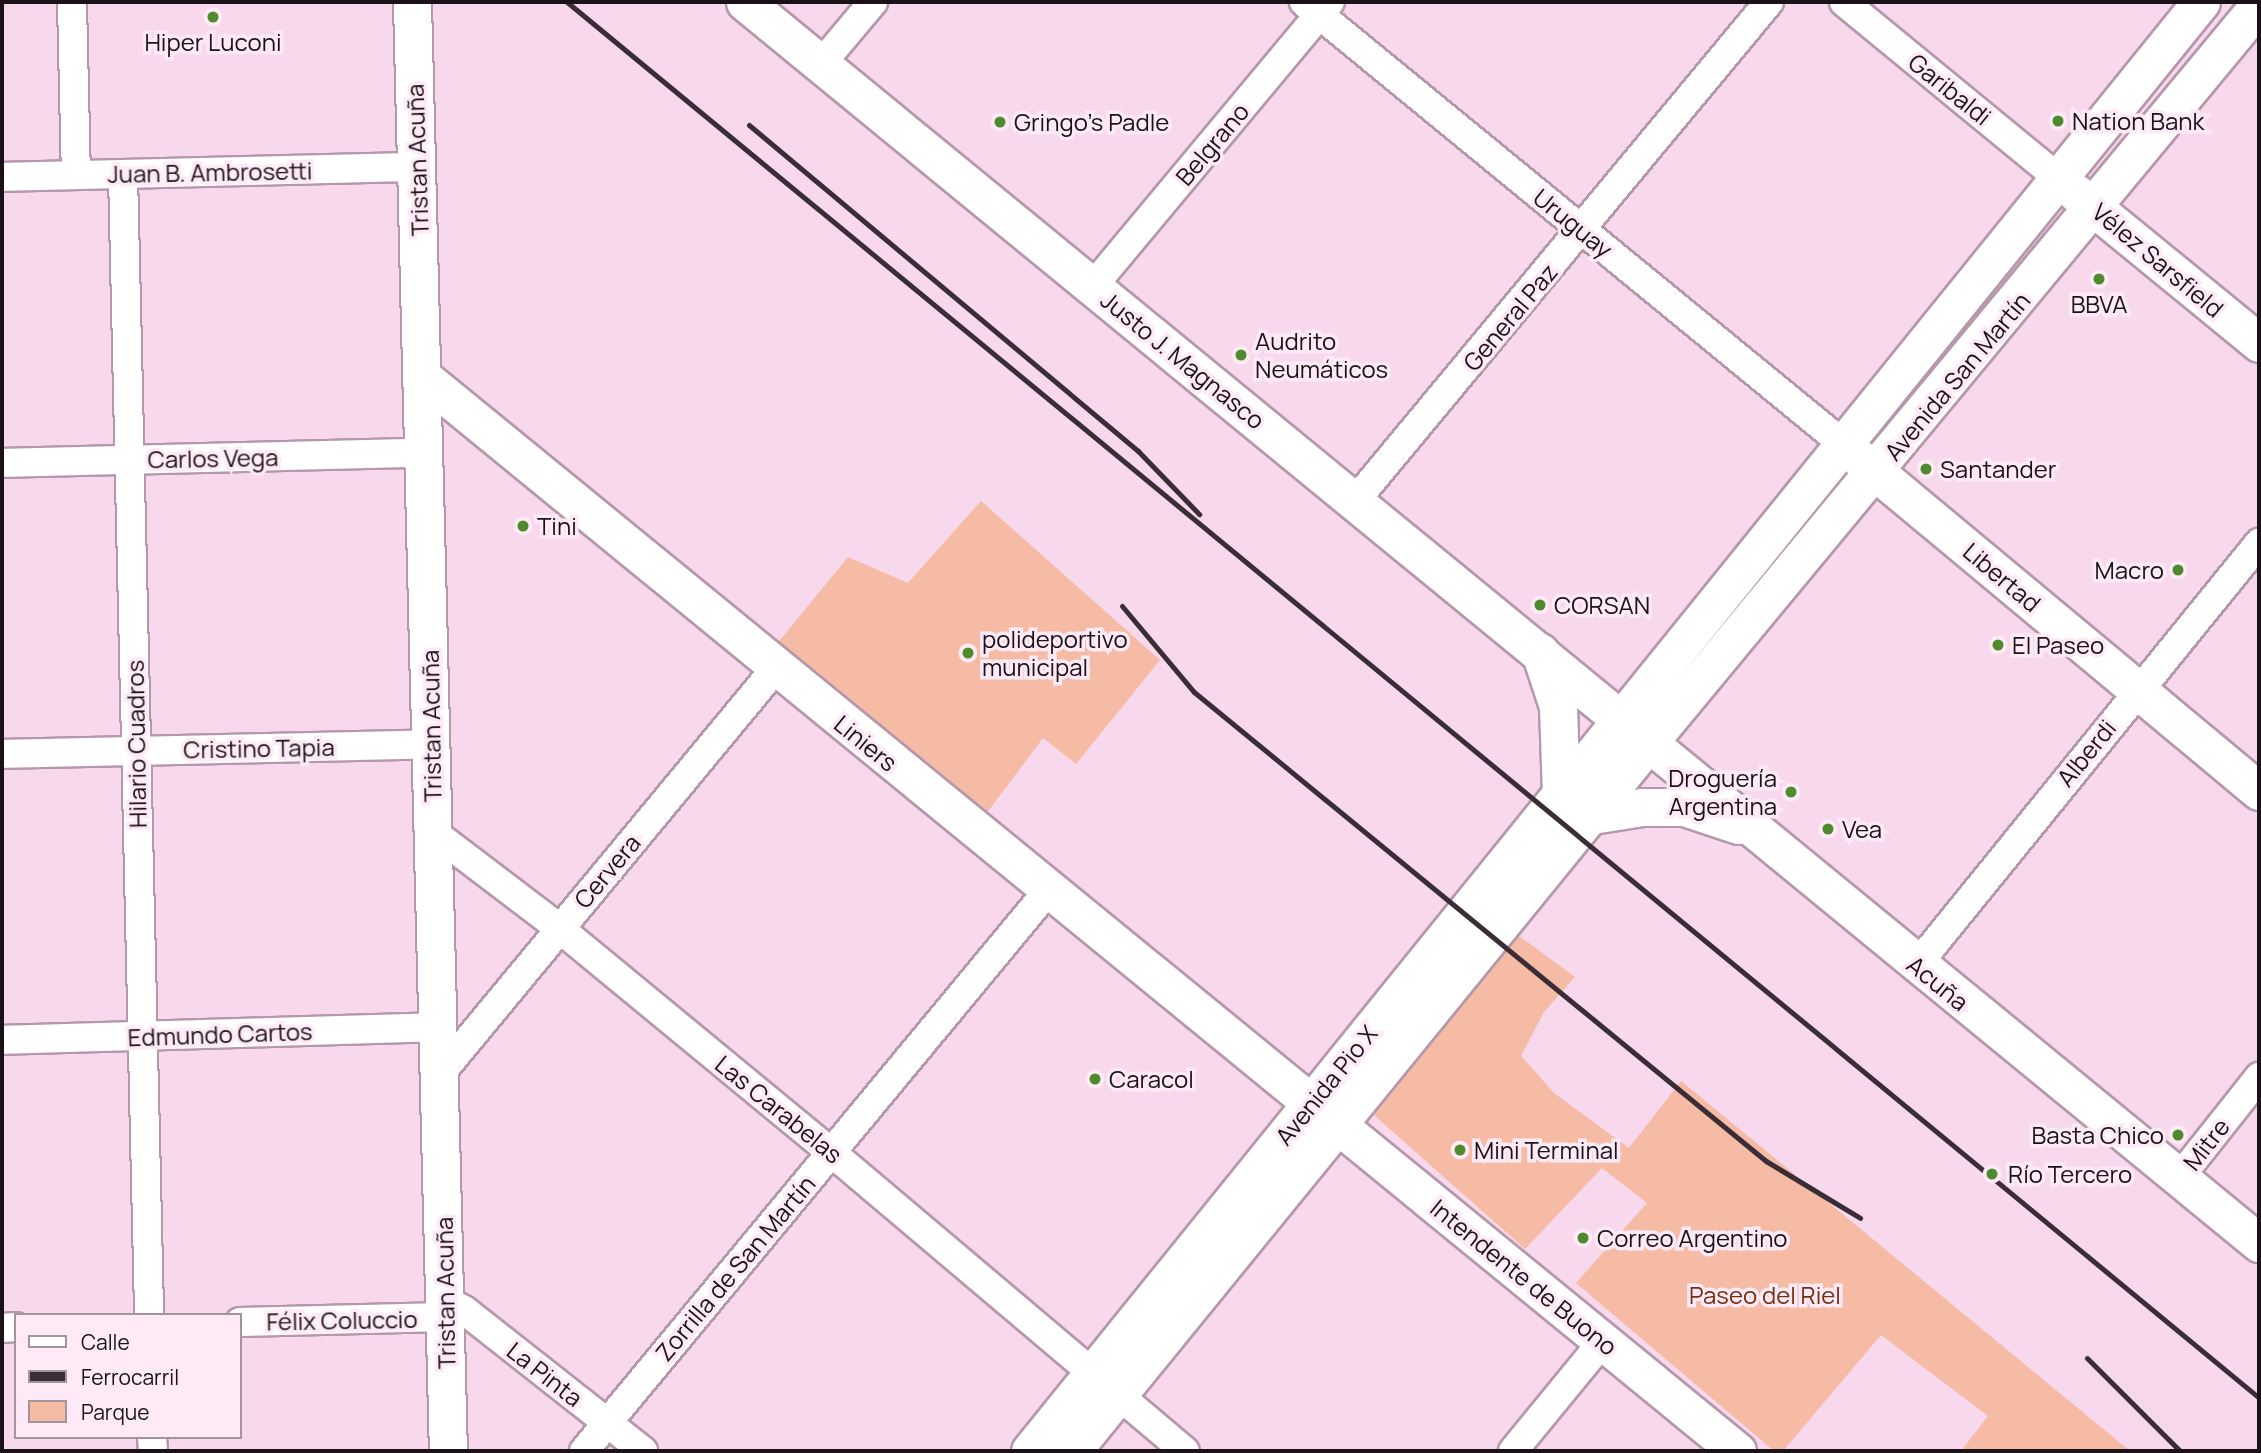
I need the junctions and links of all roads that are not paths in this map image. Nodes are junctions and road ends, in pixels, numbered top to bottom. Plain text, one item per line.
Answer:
1 (72, 2) edge
2 (412, 2) edge
3 (745, 2) edge
4 (873, 2) edge
5 (1769, 2) edge
6 (1844, 2) edge
7 (2201, 2) edge
8 (2259, 5) edge
9 (1318, 6) edge
10 (821, 64) junction
11 (417, 167) junction
12 (123, 174) junction
13 (76, 175) junction
14 (2, 177) edge
15 (2057, 177) junction
16 (2096, 208) junction
17 (1582, 230) junction
18 (1093, 286) junction
19 (2259, 343) edge
20 (424, 378) junction
21 (1842, 443) junction
22 (425, 453) junction
23 (129, 460) junction
24 (2, 463) edge
25 (1877, 472) junction
26 (1355, 501) junction
27 (2259, 543) edge
28 (1540, 652) junction
29 (775, 669) junction
30 (2136, 690) junction
31 (1621, 719) junction
32 (1649, 742) junction
33 (433, 744) junction
34 (136, 751) junction
35 (2, 754) edge
36 (2259, 791) edge
37 (1561, 795) junction
38 (1592, 816) junction
39 (1755, 831) junction
40 (433, 832) junction
41 (1047, 891) junction
42 (559, 928) junction
43 (1916, 966) junction
44 (438, 1027) junction
45 (143, 1037) junction
46 (2, 1040) edge
47 (440, 1074) junction
48 (2259, 1077) edge
49 (1325, 1114) junction
50 (831, 1152) junction
51 (2179, 1178) junction
52 (2259, 1243) edge
53 (445, 1308) junction
54 (149, 1313) edge
55 (242, 1322) edge
56 (1603, 1341) junction
57 (1105, 1385) junction
58 (607, 1423) junction
59 (448, 1451) edge
60 (584, 1451) edge
61 (643, 1451) edge
62 (1030, 1451) edge
63 (1072, 1451) edge
64 (1185, 1451) edge
65 (1513, 1451) edge
66 (1737, 1451) edge

1 - 13 street
2 - 11 main road, Tristan Acuña
3 - 10 main road, Justo J. Magnasco
4 - 10 street
5 - 17 street, General Paz
6 - 15 street, Garibaldi
7 - 15 main road, Avenida San Martín
8 - 16 main road, Avenida San Martín
9 - 17 street, Uruguay
9 - 18 street, Belgrano
10 - 18 main road, Justo J. Magnasco
11 - 12 street, Juan B. Ambrosetti
11 - 20 main road, Tristan Acuña
12 - 13 street, Juan B. Ambrosetti
12 - 23 street, Hilario Cuadros
13 - 14 street, Juan B. Ambrosetti
15 - 16 main road, Vélez Sarsfield
15 - 21 main road, Avenida San Martín
16 - 19 main road, Vélez Sarsfield
16 - 25 main road, Avenida San Martín
17 - 21 street, Uruguay
17 - 26 street, General Paz
18 - 26 main road, Justo J. Magnasco
20 - 22 main road, Tristan Acuña
20 - 29 main road, Liniers
21 - 25 main road, Libertad
21 - 31 main road, Avenida San Martín
22 - 23 street, Carlos Vega
22 - 33 main road, Tristan Acuña
23 - 24 street, Carlos Vega
23 - 34 street, Hilario Cuadros
25 - 30 main road, Libertad
25 - 32 main road, Avenida San Martín
26 - 28 main road, Justo J. Magnasco
27 - 30 street, Alberdi
28 - 31 main road, Justo J. Magnasco
28 - 37 main road
29 - 41 main road, Liniers
29 - 42 street, Cervera
30 - 36 main road, Libertad
30 - 43 street, Alberdi
31 - 32 main road, Acuña
31 - 37 main road, Avenida Pio X
32 - 38 main road, Avenida Pio X
32 - 39 main road, Acuña
33 - 34 street, Cristino Tapia
33 - 40 main road, Tristan Acuña
34 - 35 street, Cristino Tapia
34 - 45 street, Hilario Cuadros
37 - 49 main road, Avenida Pio X
38 - 39 main road
38 - 49 main road, Avenida Pio X
39 - 43 main road, Acuña
40 - 42 street, Las Carabelas
40 - 44 main road, Tristan Acuña
41 - 49 main road, Liniers
41 - 50 street, Zorrilla de San Martín
42 - 47 street, Cervera
42 - 50 street, Las Carabelas
43 - 51 main road, Acuña
44 - 45 street, Edmundo Cartos
44 - 47 main road, Tristan Acuña
45 - 46 street, Edmundo Cartos
45 - 54 street, Hilario Cuadros
47 - 53 main road, Tristan Acuña
48 - 51 street, Mitre
49 - 56 main road, Intendente de Buono
49 - 57 main road, Avenida Pio X
50 - 57 street, Las Carabelas
50 - 58 street, Zorrilla de San Martín
51 - 52 main road, Acuña
53 - 55 street, Félix Coluccio
53 - 58 street, La Pinta
53 - 59 main road, Tristan Acuña
56 - 65 street
56 - 66 main road, Intendente de Buono
57 - 62 main road, Avenida Pio X
57 - 63 main road, Avenida Pio X
57 - 64 street, Las Carabelas
58 - 60 street, Zorrilla de San Martín
58 - 61 street, La Pinta

